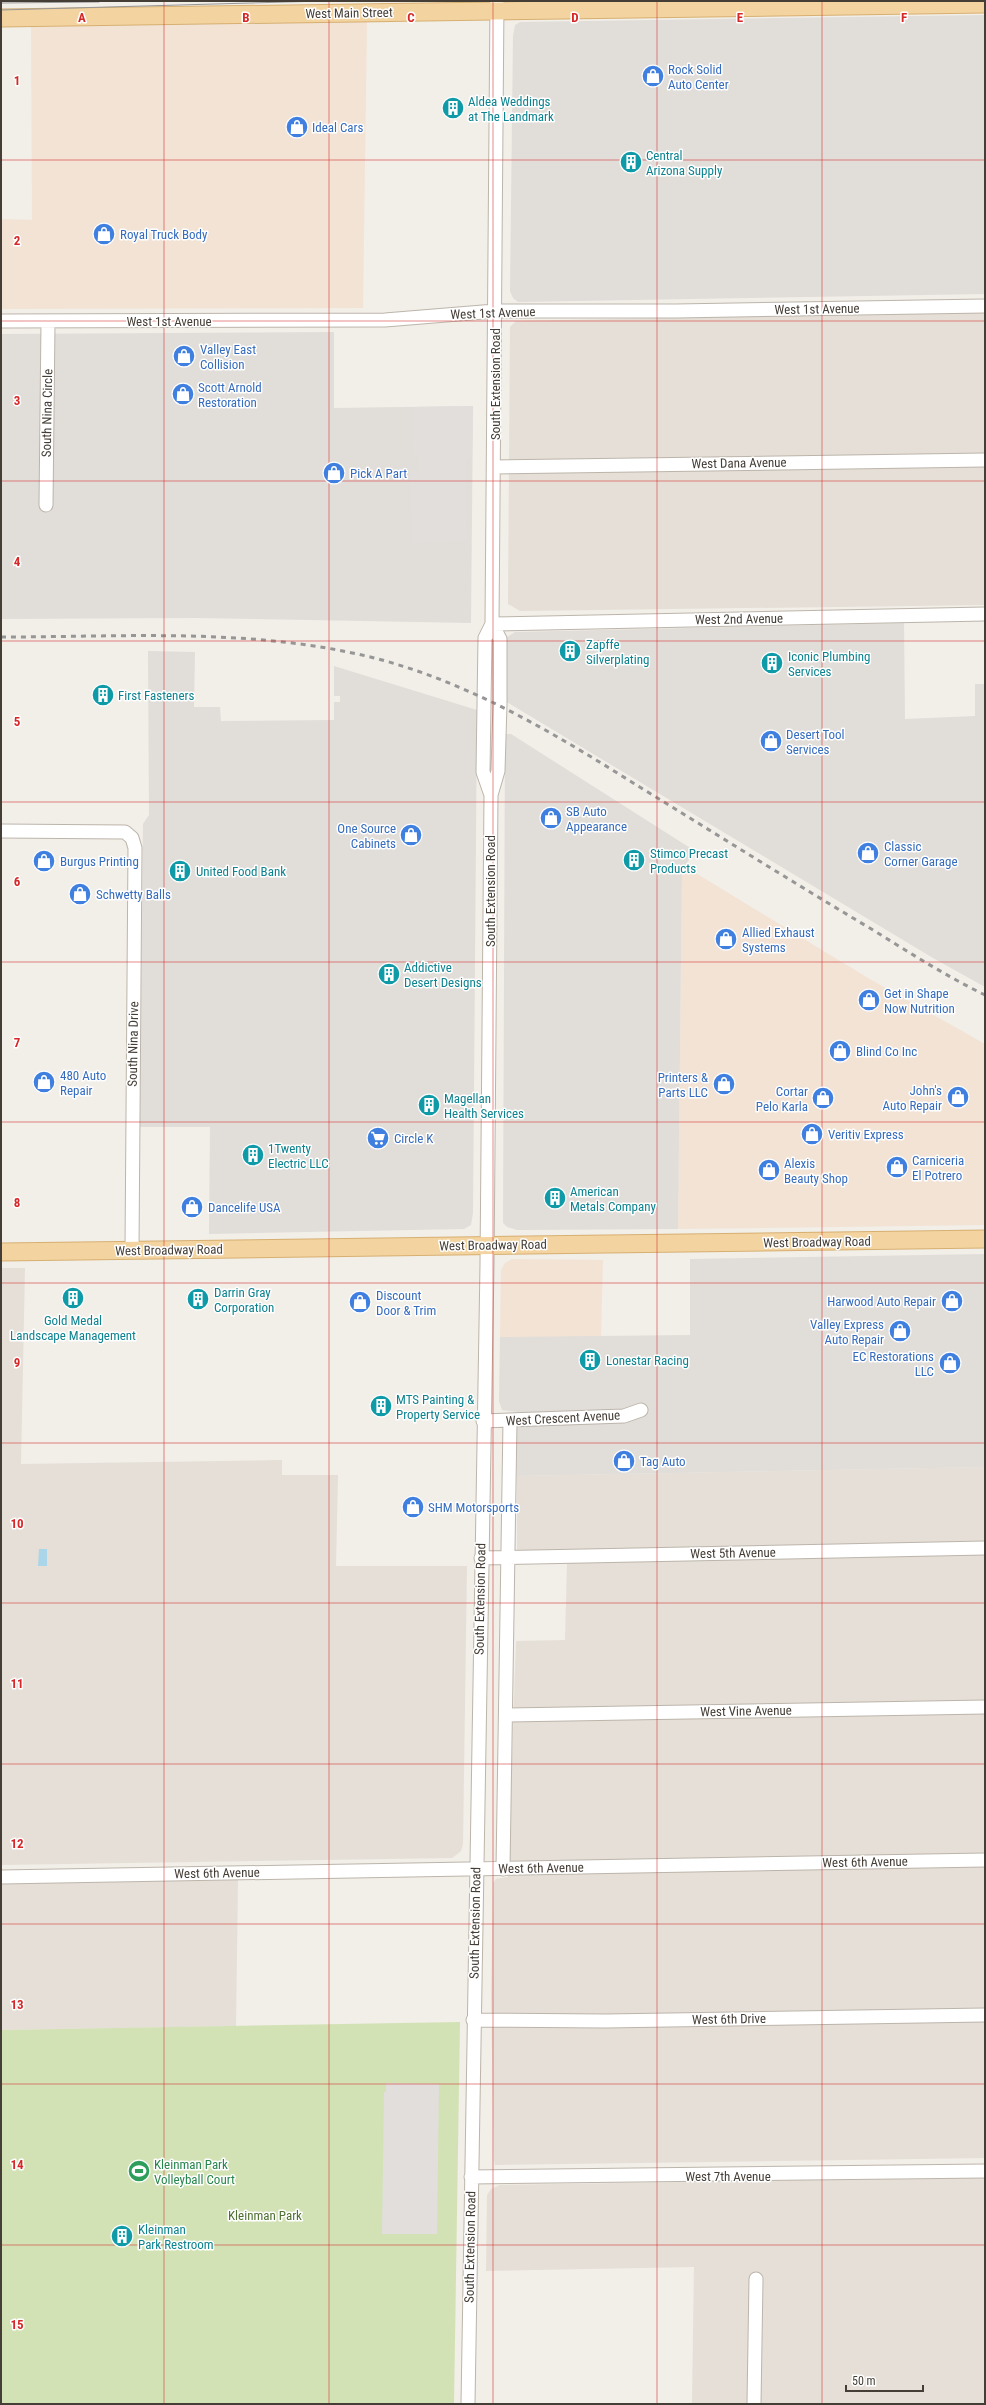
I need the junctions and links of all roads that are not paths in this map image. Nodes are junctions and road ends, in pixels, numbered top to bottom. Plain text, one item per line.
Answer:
1 (985, 4) edge
2 (497, 6) edge
3 (1, 18) edge
4 (985, 306) edge
5 (495, 311) junction
6 (1, 321) edge
7 (48, 322) junction
8 (985, 460) edge
9 (494, 467) junction
10 (46, 505) dead end
11 (985, 614) edge
12 (492, 624) junction
13 (1, 831) edge
14 (985, 1239) edge
15 (487, 1245) junction
16 (132, 1250) junction
17 (1, 1252) edge
18 (641, 1410) dead end
19 (483, 1421) junction
20 (510, 1421) junction
21 (985, 1548) edge
22 (509, 1557) junction
23 (481, 1558) junction
24 (985, 1707) edge
25 (507, 1715) junction
26 (985, 1860) edge
27 (476, 1869) junction
28 (503, 1869) junction
29 (1, 1877) edge
30 (985, 2015) edge
31 (473, 2020) junction
32 (985, 2172) edge
33 (471, 2177) junction
34 (756, 2278) dead end
35 (468, 2404) edge
36 (754, 2404) edge

1 - 2 main road, West Main Street
2 - 3 main road, West Main Street
2 - 5 street, South Extension Road
4 - 5 street, West 1st Avenue
5 - 7 street, West 1st Avenue
5 - 9 street, South Extension Road
6 - 7 street, West 1st Avenue
7 - 10 street, South Nina Circle
8 - 9 street, West Dana Avenue
9 - 12 street, South Extension Road
11 - 12 street, West 2nd Avenue
12 - 15 street, South Extension Road
13 - 16 street, South Nina Drive
14 - 15 main road, West Broadway Road
15 - 16 main road, West Broadway Road
15 - 19 street, South Extension Road
16 - 17 main road, West Broadway Road
18 - 20 street, West Crescent Avenue
19 - 20 street, West Crescent Avenue
19 - 23 street, South Extension Road
20 - 22 street, South Extension Road
21 - 22 street, West 5th Avenue
22 - 23 street, West 5th Avenue
22 - 25 street, South Extension Road
23 - 27 street, South Extension Road
24 - 25 street, West Vine Avenue
25 - 28 street, South Extension Road
26 - 28 street, West 6th Avenue
27 - 28 street, West 6th Avenue
27 - 29 street, West 6th Avenue
27 - 31 street, South Extension Road
30 - 31 street, West 6th Drive
31 - 33 street, South Extension Road
32 - 33 street, West 7th Avenue
33 - 35 street, South Extension Road
34 - 36 street

